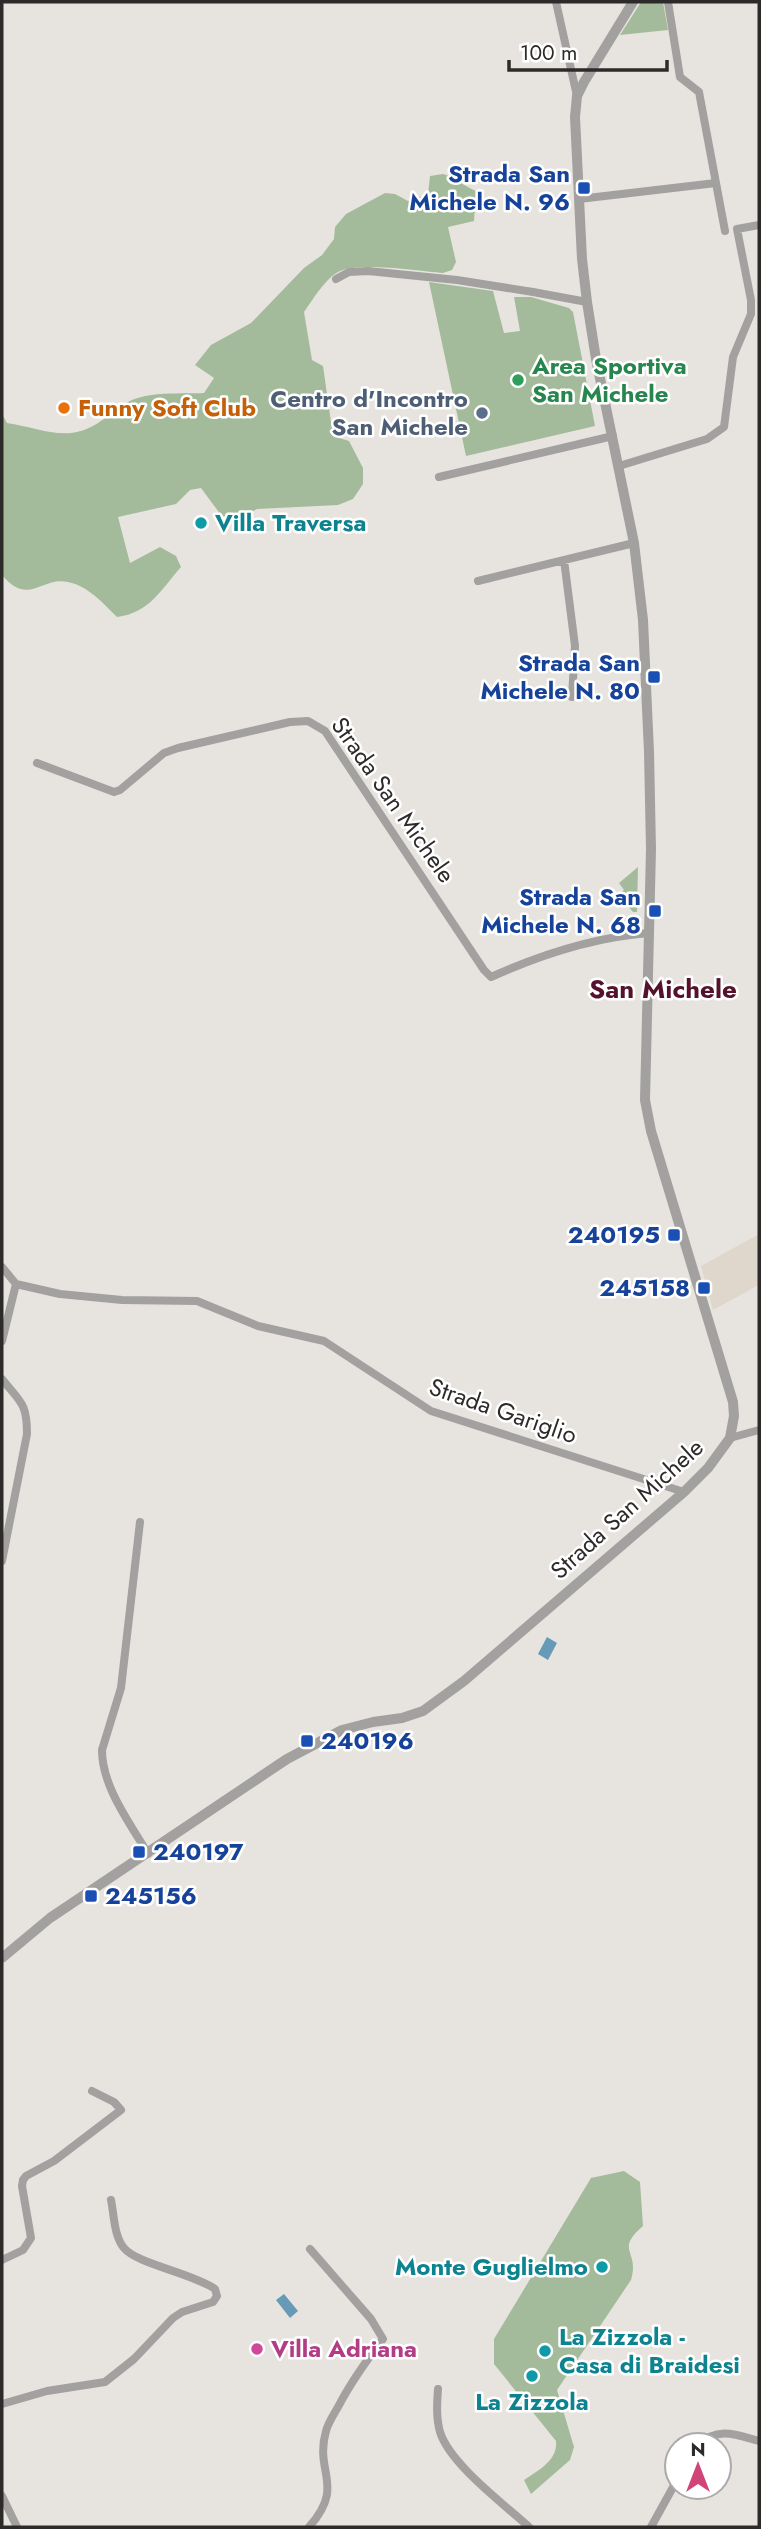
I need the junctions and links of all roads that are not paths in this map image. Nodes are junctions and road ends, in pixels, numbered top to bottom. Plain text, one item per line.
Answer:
1 (556, 2) edge
2 (633, 2) edge
3 (668, 2) edge
4 (577, 96) junction
5 (716, 183) junction
6 (579, 199) junction
7 (759, 225) edge
8 (725, 231) dead end
9 (336, 279) dead end
10 (587, 303) junction
11 (612, 436) junction
12 (619, 466) junction
13 (439, 477) dead end
14 (634, 543) junction
15 (564, 560) junction
16 (478, 581) dead end
17 (572, 697) dead end
18 (37, 763) dead end
19 (649, 933) junction
20 (2, 1267) edge
21 (16, 1284) junction
22 (2, 1340) edge
23 (2, 1379) edge
24 (759, 1430) edge
25 (730, 1438) junction
26 (684, 1492) junction
27 (139, 1522) dead end
28 (2, 1561) edge
29 (148, 1854) junction
30 (2, 1958) edge
31 (92, 2091) dead end
32 (111, 2200) dead end
33 (310, 2249) dead end
34 (2, 2260) edge
35 (438, 2389) dead end
36 (2, 2404) edge
37 (733, 2436) edge
38 (759, 2441) edge
39 (2, 2496) edge
40 (665, 2501) edge
41 (17, 2527) edge
42 (309, 2527) edge
43 (529, 2527) edge
44 (651, 2527) edge

1 - 4 street
2 - 4 street, Strada San Michele
3 - 5 street
4 - 6 street, Strada San Michele
5 - 6 street
5 - 8 street
6 - 10 street, Strada San Michele
7 - 12 street
9 - 10 street
10 - 11 street, Strada San Michele
11 - 12 street, Strada San Michele
11 - 13 street
12 - 14 street, Strada San Michele
14 - 15 street
14 - 19 street, Strada San Michele
15 - 16 street
15 - 17 street
18 - 19 street, Strada San Michele
19 - 25 street, Strada San Michele
20 - 21 street
21 - 22 street
21 - 26 street, Strada Gariglio
23 - 28 street
24 - 25 street
25 - 26 street, Strada San Michele
26 - 29 street, Strada San Michele
27 - 29 street
29 - 30 street, Strada San Michele
31 - 34 street
32 - 36 street
33 - 42 street
35 - 43 street
37 - 38 street
39 - 41 street
40 - 44 street

